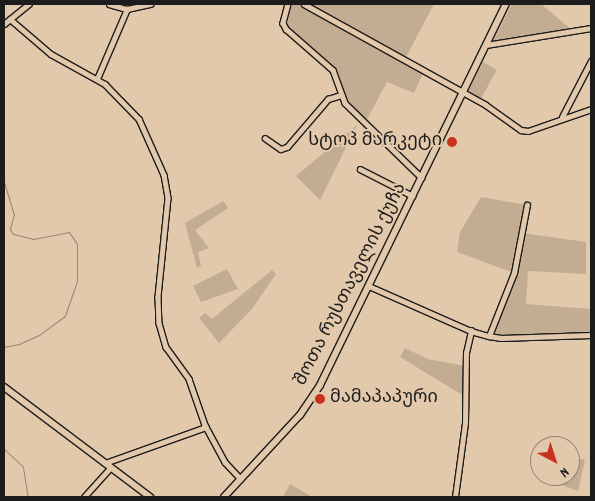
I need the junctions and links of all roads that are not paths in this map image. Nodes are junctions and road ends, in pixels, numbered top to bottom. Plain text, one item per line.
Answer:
1 (28, 4) edge
2 (109, 4) edge
3 (150, 4) edge
4 (288, 4) edge
5 (304, 4) edge
6 (506, 4) edge
7 (127, 9) junction
8 (10, 19) junction
9 (4, 24) edge
10 (591, 28) edge
11 (486, 44) junction
12 (591, 61) edge
13 (97, 79) junction
14 (462, 93) junction
15 (341, 94) junction
16 (591, 109) edge
17 (562, 117) junction
18 (265, 138) dead end
19 (360, 169) dead end
20 (422, 178) junction
21 (413, 196) junction
22 (527, 205) dead end
23 (369, 286) junction
24 (471, 331) junction
25 (591, 335) edge
26 (489, 336) junction
27 (4, 387) edge
28 (206, 426) junction
29 (105, 463) junction
30 (112, 467) junction
31 (241, 479) junction
32 (84, 497) edge
33 (150, 497) edge
34 (224, 497) edge
35 (455, 497) edge

1 - 8 street
2 - 7 street
3 - 7 street
4 - 15 street
5 - 14 street
6 - 11 main road, შოთა რუსთაველის ქუჩა
7 - 13 street
8 - 9 street
8 - 13 street
10 - 11 street
11 - 14 main road, შოთა რუსთაველის ქუჩა
12 - 17 street
13 - 28 street
14 - 17 street
14 - 20 main road, შოთა რუსთაველის ქუჩა
15 - 18 street
15 - 20 street
16 - 17 street
19 - 21 street
20 - 21 main road, შოთა რუსთაველის ქუჩა
21 - 23 main road, შოთა რუსთაველის ქუჩა
22 - 26 street
23 - 24 street
23 - 31 main road, შოთა რუსთაველის ქუჩა
24 - 26 street
24 - 35 street
25 - 26 street
27 - 29 main road
28 - 29 street
28 - 31 street
29 - 30 main road
30 - 32 street
30 - 33 main road
31 - 34 main road, შოთა რუსთაველის ქუჩა

